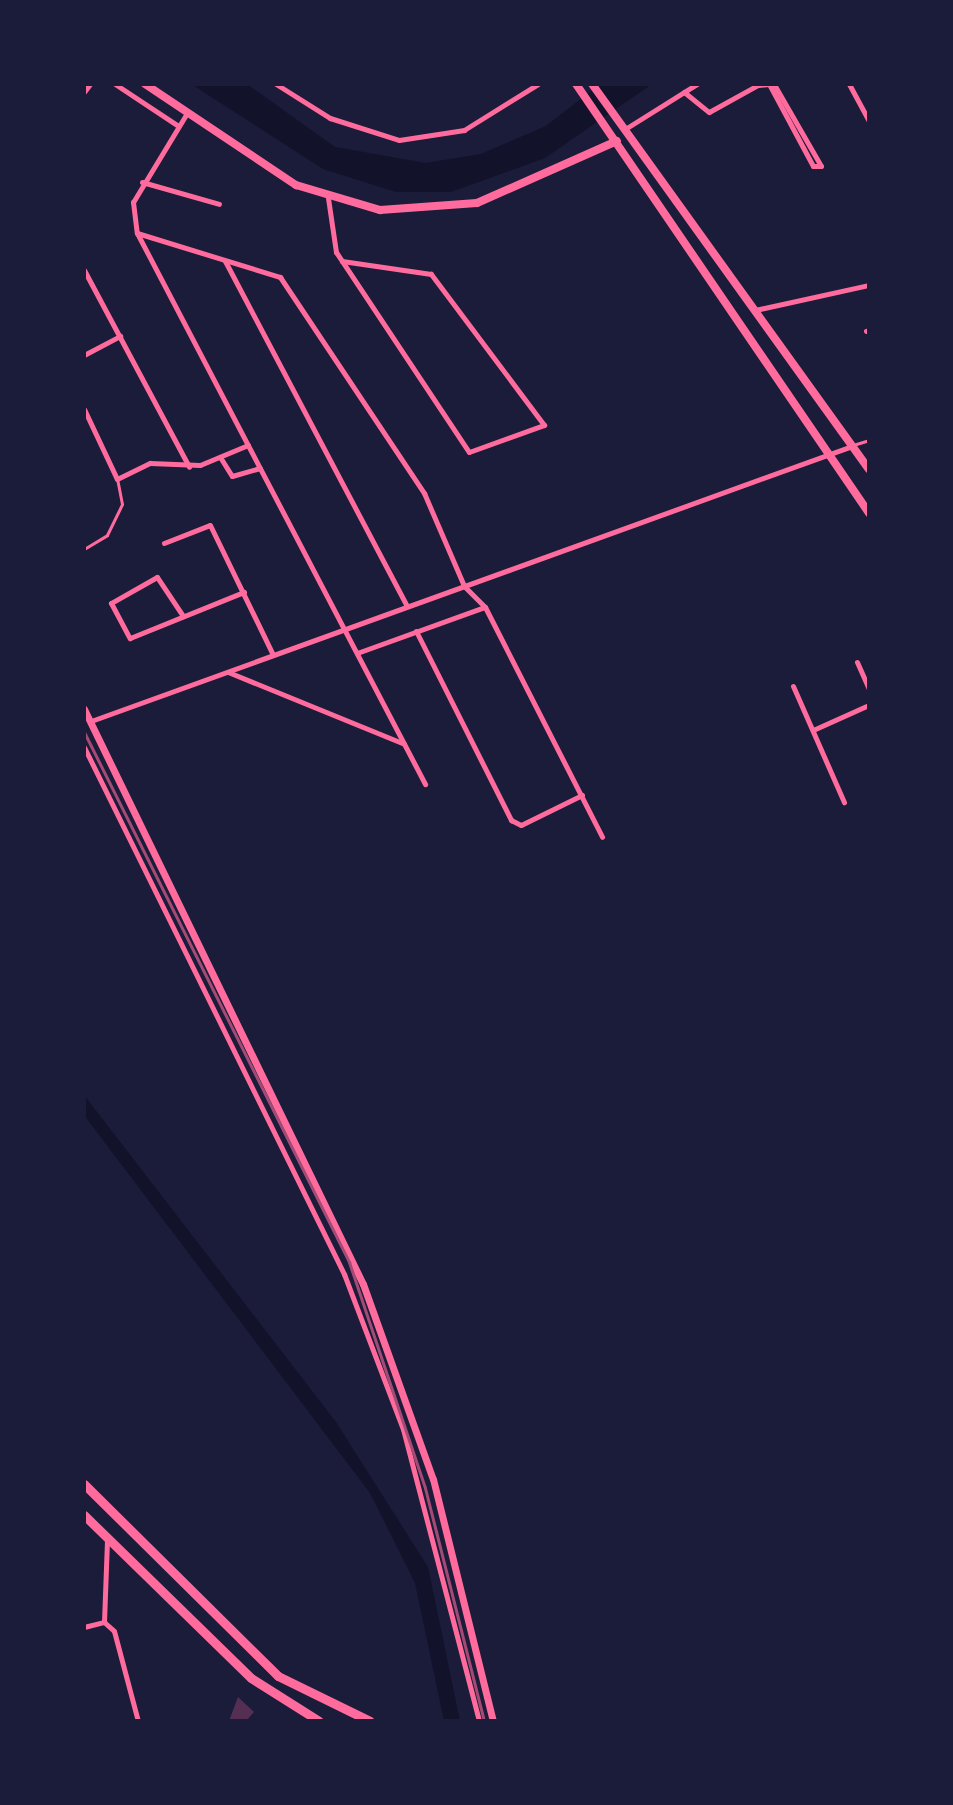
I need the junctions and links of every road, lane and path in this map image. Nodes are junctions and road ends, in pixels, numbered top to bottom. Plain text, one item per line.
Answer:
1 (90, 84) edge
2 (115, 84) edge
3 (145, 84) edge
4 (276, 84) edge
5 (538, 84) edge
6 (592, 84) edge
7 (697, 84) edge
8 (769, 84) edge
9 (849, 84) edge
10 (578, 86) edge
11 (84, 92) edge
12 (684, 92) junction
13 (860, 106) junction
14 (869, 109) edge
15 (187, 113) junction
16 (869, 121) edge
17 (801, 124) junction
18 (177, 125) junction
19 (624, 129) junction
20 (793, 130) junction
21 (617, 141) junction
22 (142, 182) junction
23 (328, 198) junction
24 (219, 204) dead end
25 (137, 233) junction
26 (224, 259) junction
27 (342, 261) junction
28 (84, 270) edge
29 (869, 285) edge
30 (755, 310) junction
31 (120, 336) junction
32 (84, 355) edge
33 (84, 409) edge
34 (869, 440) edge
35 (248, 445) junction
36 (853, 445) junction
37 (832, 453) junction
38 (220, 457) junction
39 (189, 467) junction
40 (260, 468) junction
41 (869, 469) edge
42 (117, 479) junction
43 (869, 513) edge
44 (164, 543) dead end
45 (84, 549) edge
46 (464, 586) junction
47 (244, 592) junction
48 (407, 606) junction
49 (485, 607) junction
50 (183, 616) junction
51 (344, 628) junction
52 (416, 631) junction
53 (357, 653) junction
54 (273, 655) junction
55 (857, 662) dead end
56 (227, 672) junction
57 (793, 686) dead end
58 (869, 689) edge
59 (869, 705) edge
60 (84, 709) edge
61 (91, 721) junction
62 (813, 730) junction
63 (404, 744) junction
64 (84, 747) edge
65 (425, 784) dead end
66 (582, 795) junction
67 (844, 802) dead end
68 (602, 837) dead end
69 (84, 1484) edge
70 (84, 1515) edge
71 (107, 1537) junction
72 (104, 1622) junction
73 (84, 1627) edge
74 (138, 1721) edge
75 (319, 1721) edge
76 (370, 1721) edge
77 (479, 1721) edge
78 (493, 1721) edge

1 - 11 street
2 - 18 street
3 - 15 main road
4 - 5 street
6 - 19 main road
7 - 12 street
8 - 12 street
8 - 17 street
8 - 20 street
9 - 13 street
10 - 21 main road
12 - 19 street
13 - 14 street
13 - 16 street
15 - 18 street
15 - 23 main road
17 - 20 street
17 - 20 street
18 - 22 street
19 - 30 main road
21 - 23 main road
21 - 37 main road
22 - 24 street
22 - 25 street
23 - 27 street
25 - 26 street
25 - 35 street
26 - 46 street
26 - 48 street
27 - 27 street
28 - 31 street
29 - 30 street
30 - 36 main road
31 - 32 street
31 - 39 street
33 - 42 street
34 - 36 lane
35 - 38 street
35 - 40 street
36 - 37 street
36 - 41 main road
37 - 43 main road
37 - 46 street
38 - 39 street
38 - 40 street
39 - 42 street
40 - 51 street
42 - 45 lane
44 - 47 street
46 - 48 street
46 - 49 street
47 - 50 street
47 - 54 street
48 - 51 street
49 - 52 street
49 - 66 street
50 - 50 street
51 - 53 street
51 - 54 street
52 - 53 street
52 - 66 street
53 - 63 street
54 - 56 street
55 - 58 street
56 - 61 street
56 - 63 street
57 - 62 street
59 - 62 street
60 - 61 street
61 - 78 street
62 - 67 street
63 - 65 street
64 - 77 street
66 - 68 street
69 - 76 highway
70 - 71 highway
71 - 72 street
71 - 75 highway
72 - 73 street
72 - 74 street

